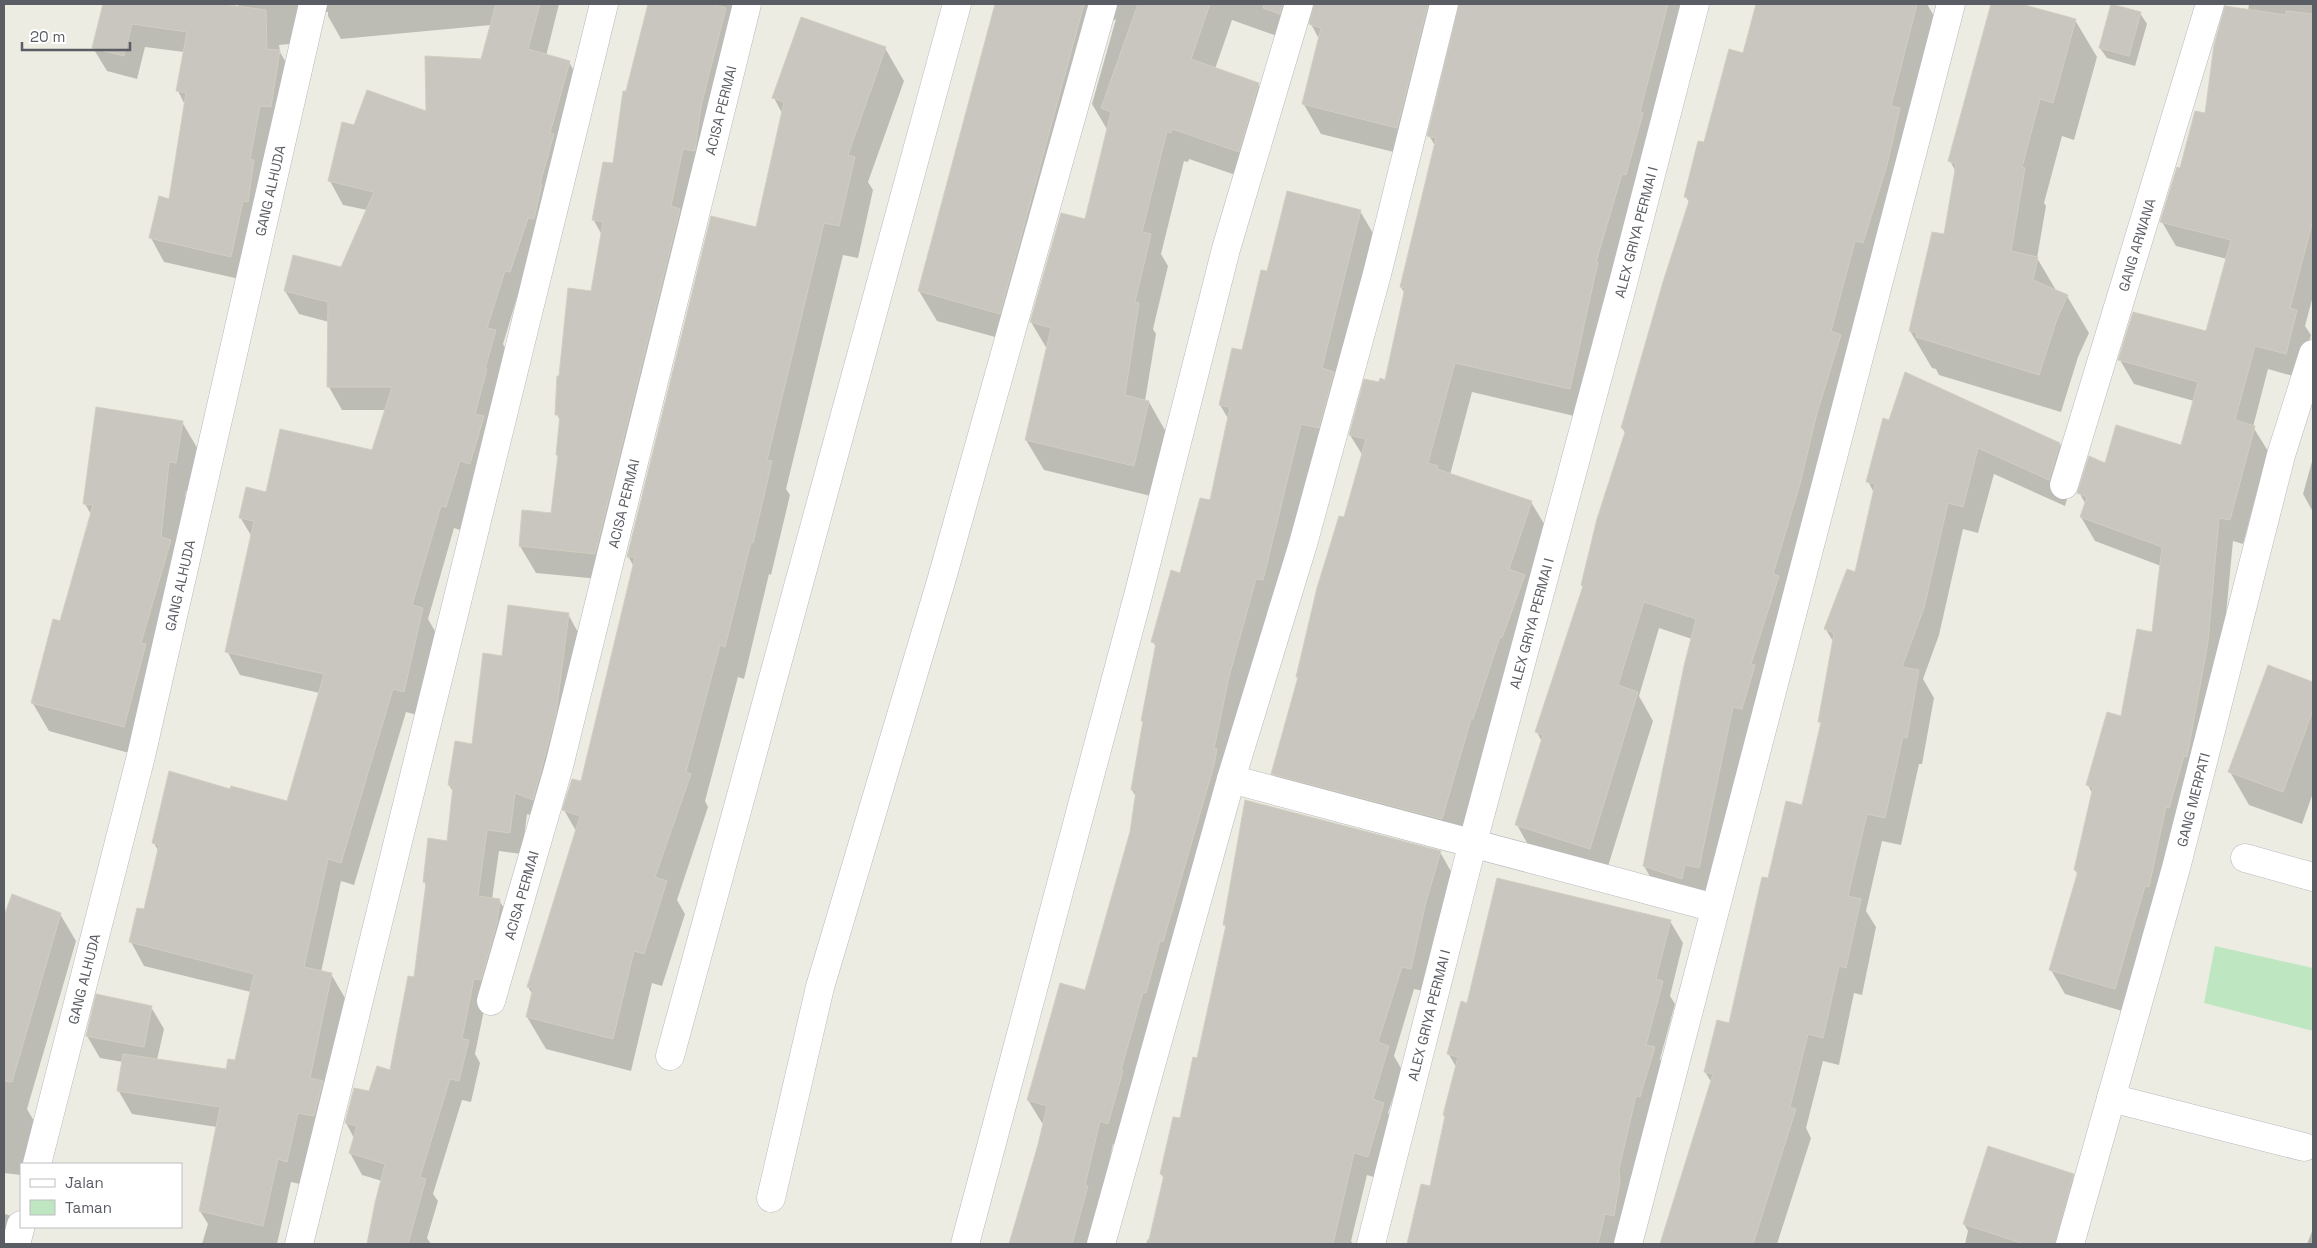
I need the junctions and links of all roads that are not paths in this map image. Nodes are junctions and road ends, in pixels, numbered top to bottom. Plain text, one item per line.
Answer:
1 (313, 4) edge
2 (604, 4) edge
3 (747, 4) edge
4 (957, 4) edge
5 (1103, 4) edge
6 (1299, 4) edge
7 (1444, 4) edge
8 (1695, 4) edge
9 (1951, 4) edge
10 (2210, 4) edge
11 (2313, 354) edge
12 (2064, 485) dead end
13 (1231, 779) junction
14 (1473, 842) junction
15 (2245, 858) dead end
16 (2313, 877) edge
17 (1715, 908) junction
18 (491, 1001) dead end
19 (670, 1056) dead end
20 (2111, 1098) junction
21 (2304, 1147) dead end
22 (37, 1163) edge
23 (771, 1198) dead end
24 (20, 1228) edge
25 (16, 1244) edge
26 (300, 1244) edge
27 (965, 1244) edge
28 (1101, 1244) edge
29 (1371, 1244) edge
30 (1628, 1244) edge
31 (2070, 1244) edge

1 - 22 street, GANG ALHUDA
2 - 26 street
3 - 18 street, ACISA PERMAI
4 - 19 street
5 - 23 street
6 - 27 street
7 - 13 street
8 - 14 street, ALEX GRIYA PERMAI I
9 - 17 street
10 - 12 street, GANG ARWANA
11 - 20 street, GANG MERPATI
13 - 14 street
13 - 28 street
14 - 17 street
14 - 29 street, ALEX GRIYA PERMAI I
15 - 16 street
17 - 30 street
20 - 21 street
20 - 31 street, GANG MERPATI
24 - 25 street

